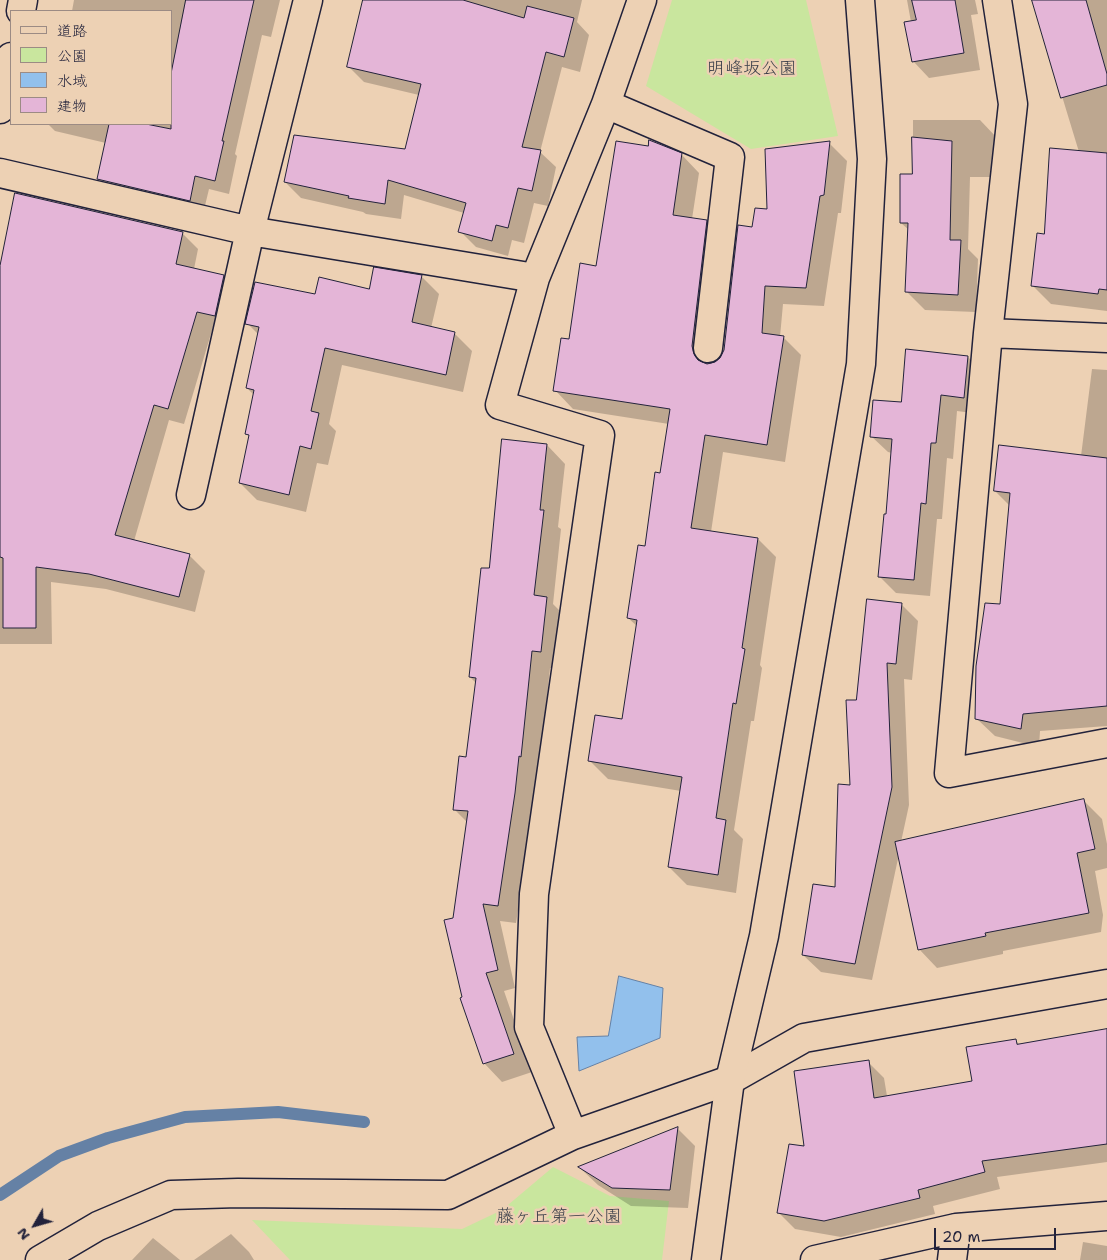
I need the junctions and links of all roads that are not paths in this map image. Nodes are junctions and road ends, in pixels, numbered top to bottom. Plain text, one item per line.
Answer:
1 (308, 0) edge
2 (642, 0) edge
3 (860, 0) edge
4 (997, 0) edge
5 (10, 62) edge
6 (606, 104) junction
7 (0, 109) edge
8 (0, 173) edge
9 (250, 231) junction
10 (535, 278) junction
11 (988, 333) junction
12 (1107, 338) edge
13 (708, 348) dead end
14 (191, 495) dead end
15 (1107, 743) edge
16 (1107, 984) edge
17 (730, 1080) junction
18 (573, 1135) junction
19 (1107, 1216) edge
20 (956, 1228) junction
21 (40, 1260) edge
22 (706, 1260) edge
23 (815, 1260) edge
24 (952, 1260) edge

1 - 9 street
2 - 6 street
3 - 17 street
4 - 11 street
5 - 7 street
6 - 10 street
6 - 13 street
8 - 9 street
9 - 10 street
9 - 14 street
10 - 18 street
11 - 12 street
11 - 15 street
16 - 17 street
17 - 18 street
17 - 22 street
18 - 21 street
19 - 20 street
20 - 23 street
20 - 24 street

